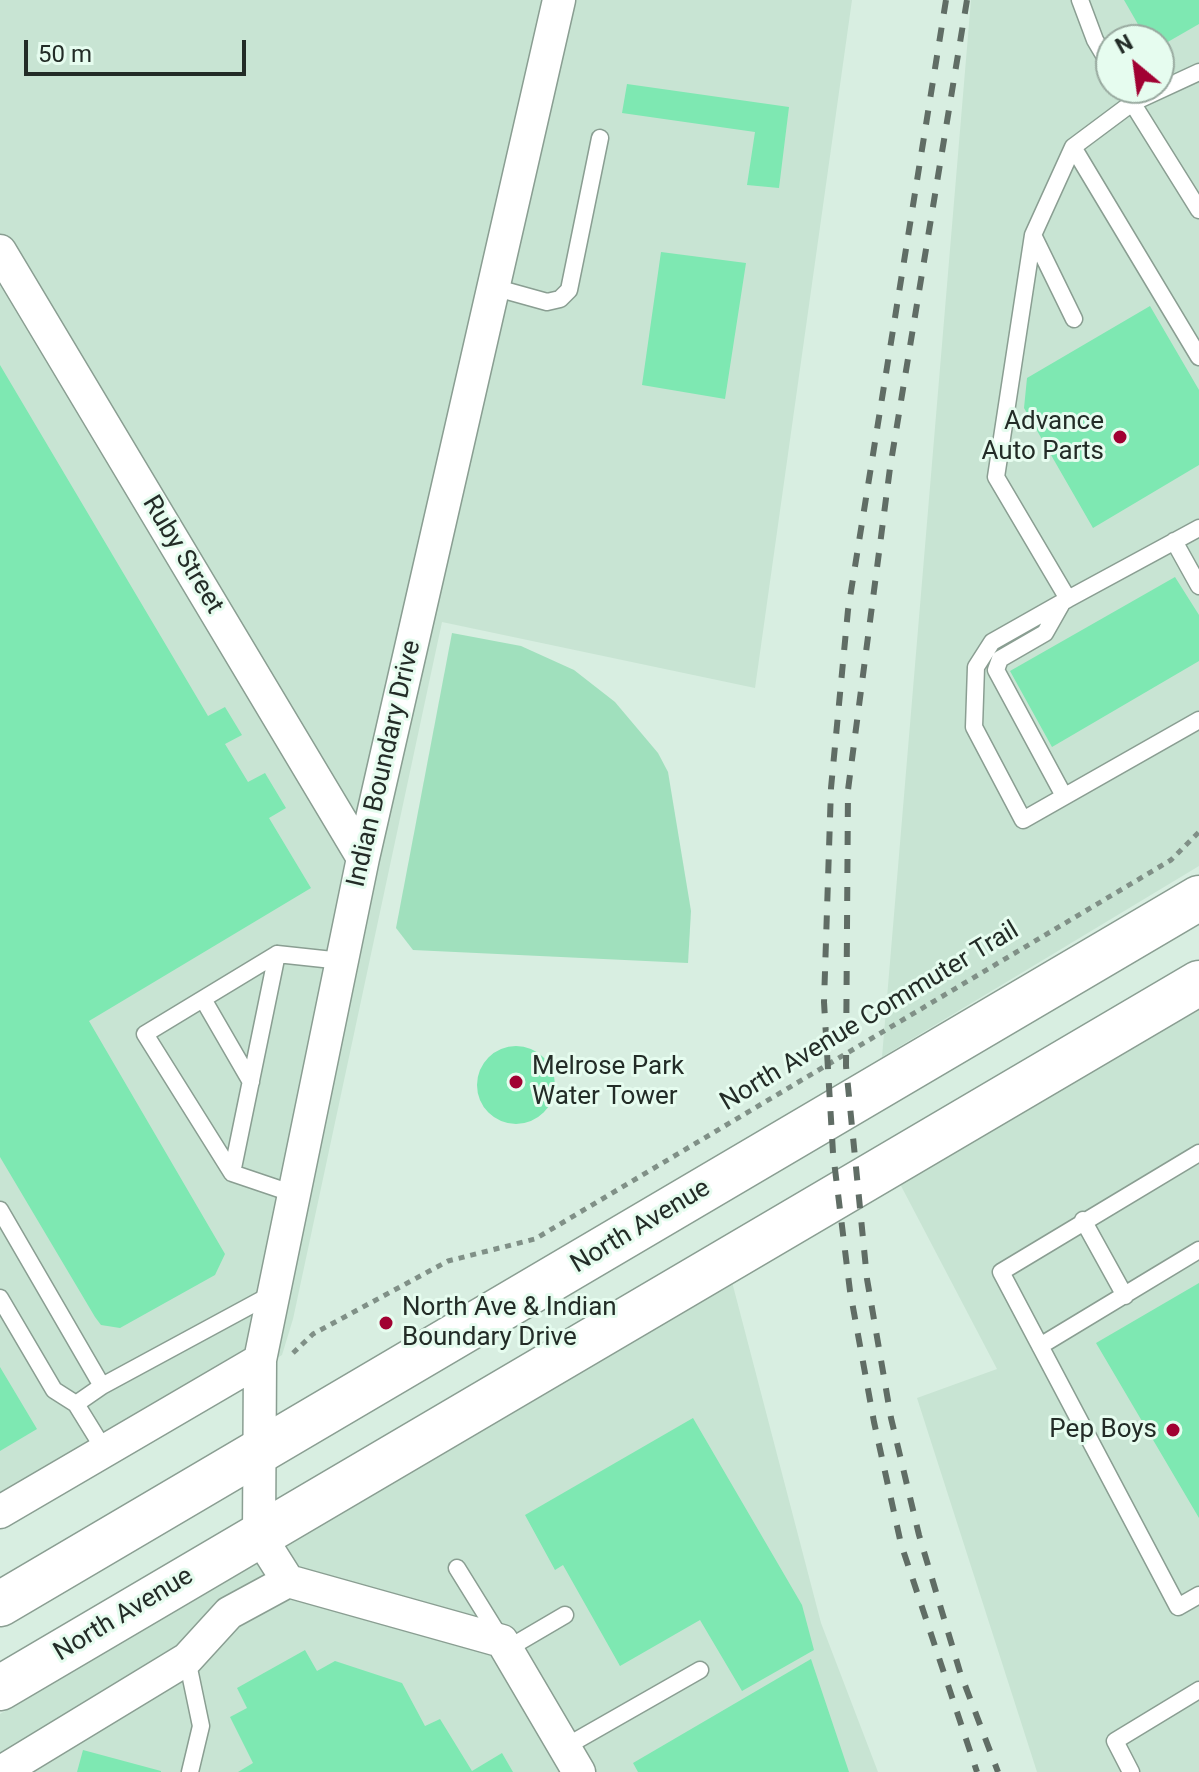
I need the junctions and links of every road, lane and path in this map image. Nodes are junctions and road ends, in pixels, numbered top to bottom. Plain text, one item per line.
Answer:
1 (559, 0) edge
2 (1080, 0) edge
3 (1095, 40) edge
4 (1199, 72) edge
5 (1175, 83) edge
6 (1131, 104) edge
7 (1133, 104) edge
8 (600, 138) dead end
9 (1073, 147) junction
10 (1199, 210) edge
11 (1033, 235) junction
12 (0, 251) edge
13 (493, 287) junction
14 (1074, 319) dead end
15 (1199, 357) edge
16 (1199, 528) edge
17 (1174, 541) junction
18 (1199, 586) edge
19 (1065, 600) junction
20 (1199, 720) edge
21 (1064, 796) junction
22 (1199, 832) edge
23 (363, 858) junction
24 (1199, 898) edge
25 (277, 954) junction
26 (342, 961) junction
27 (1199, 983) edge
28 (203, 999) junction
29 (251, 1082) junction
30 (1199, 1153) edge
31 (232, 1173) junction
32 (294, 1194) junction
33 (0, 1210) edge
34 (1083, 1220) junction
35 (1199, 1250) edge
36 (273, 1294) junction
37 (1125, 1296) junction
38 (0, 1298) edge
39 (1040, 1346) junction
40 (298, 1350) dead end
41 (260, 1360) junction
42 (102, 1386) junction
43 (76, 1404) junction
44 (105, 1451) junction
45 (259, 1453) junction
46 (0, 1512) edge
47 (259, 1535) junction
48 (457, 1568) dead end
49 (288, 1581) junction
50 (1199, 1595) edge
51 (0, 1604) edge
52 (565, 1615) dead end
53 (505, 1645) junction
54 (187, 1659) junction
55 (700, 1670) dead end
56 (0, 1688) edge
57 (1199, 1690) edge
58 (572, 1760) edge
59 (15, 1767) edge
60 (190, 1772) edge
61 (1131, 1772) edge

1 - 13 street, Indian Boundary Drive
2 - 3 lane
4 - 5 lane
6 - 9 lane
7 - 10 lane
8 - 13 lane
9 - 11 lane
9 - 15 lane
11 - 14 lane
11 - 19 lane
12 - 23 street, Ruby Street
13 - 23 street, Indian Boundary Drive
16 - 17 lane
17 - 18 lane
17 - 19 lane
19 - 21 lane
19 - 21 lane
20 - 21 lane
22 - 40 path, North Avenue Commuter Trail
23 - 26 street, Indian Boundary Drive
24 - 45 main road, North Avenue
25 - 26 lane
25 - 28 lane
25 - 29 lane
26 - 32 street, Indian Boundary Drive
27 - 47 main road, North Avenue
28 - 29 lane
28 - 31 lane
29 - 31 lane
30 - 34 lane
31 - 32 lane
32 - 36 street, Indian Boundary Drive
33 - 42 lane
34 - 37 lane
34 - 39 lane
35 - 37 lane
36 - 41 street, Indian Boundary Drive
36 - 42 lane
37 - 39 lane
38 - 43 lane
39 - 50 lane
41 - 44 street
41 - 45 street, Indian Boundary Drive
42 - 43 lane
43 - 44 lane
44 - 46 street
45 - 47 street, Indian Boundary Drive
45 - 51 main road, North Avenue
47 - 49 street
47 - 56 main road, North Avenue
48 - 53 lane
49 - 53 street
49 - 54 street
52 - 53 lane
53 - 58 street
54 - 59 street
54 - 60 lane
55 - 58 lane
57 - 61 lane

